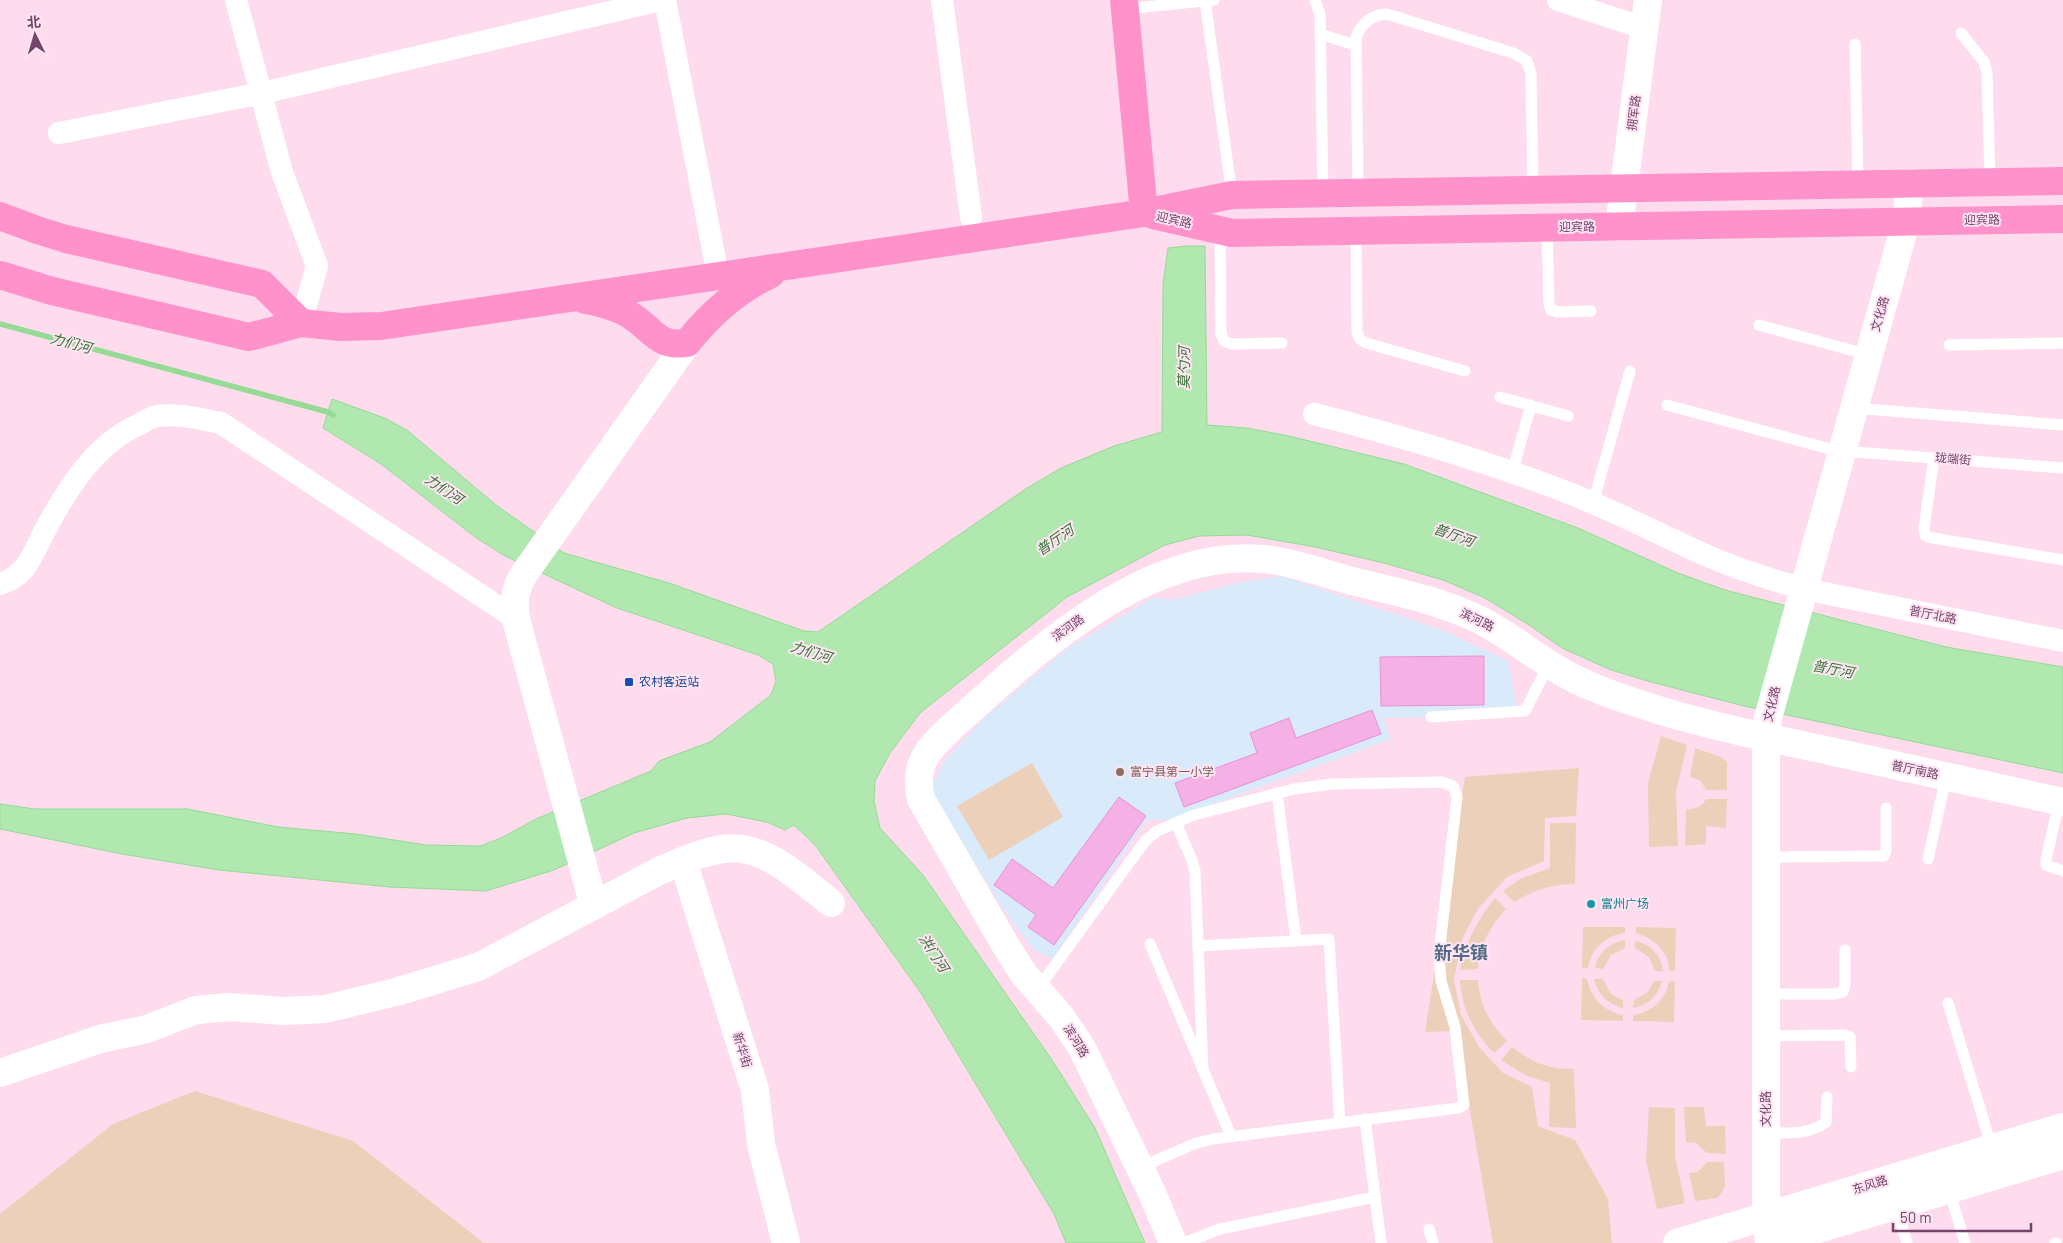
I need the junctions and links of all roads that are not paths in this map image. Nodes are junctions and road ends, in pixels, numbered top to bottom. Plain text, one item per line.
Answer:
1 (236, 0) edge
2 (661, 0) edge
3 (665, 0) edge
4 (942, 0) edge
5 (1208, 0) edge
6 (1315, 0) edge
7 (1558, 0) edge
8 (1648, 0) edge
9 (1125, 4) edge
10 (1644, 28) junction
11 (1960, 33) dead end
12 (1320, 34) junction
13 (1855, 44) dead end
14 (1355, 45) junction
15 (262, 93) junction
16 (59, 133) dead end
17 (2063, 181) edge
18 (1990, 182) junction
19 (1910, 183) junction
20 (1858, 184) junction
21 (1624, 188) junction
22 (1533, 190) junction
23 (1358, 193) junction
24 (1323, 194) junction
25 (1232, 195) junction
26 (1144, 214) junction
27 (0, 216) edge
28 (971, 217) dead end
29 (2063, 219) edge
30 (1906, 222) junction
31 (1620, 226) junction
32 (1547, 228) junction
33 (1220, 230) junction
34 (1356, 231) junction
35 (715, 260) dead end
36 (788, 266) junction
37 (0, 275) edge
38 (696, 279) junction
39 (650, 286) junction
40 (561, 299) junction
41 (1591, 311) dead end
42 (712, 314) junction
43 (301, 323) junction
44 (1759, 325) dead end
45 (650, 332) junction
46 (687, 343) junction
47 (1282, 343) dead end
48 (2063, 343) edge
49 (1949, 345) dead end
50 (1869, 355) junction
51 (1465, 371) dead end
52 (1630, 371) dead end
53 (662, 376) junction
54 (1500, 397) dead end
55 (1530, 405) junction
56 (1667, 405) dead end
57 (1854, 408) junction
58 (1314, 414) dead end
59 (1568, 416) dead end
60 (2063, 425) edge
61 (1842, 452) junction
62 (1934, 458) junction
63 (2063, 468) edge
64 (1512, 473) junction
65 (1593, 503) junction
66 (2063, 560) edge
67 (0, 584) edge
68 (1804, 589) junction
69 (512, 616) dead end
70 (2063, 640) edge
71 (1549, 664) junction
72 (1431, 717) dead end
73 (1766, 737) junction
74 (1946, 777) junction
75 (1277, 793) junction
76 (2061, 802) edge
77 (1886, 808) dead end
78 (1176, 823) junction
79 (1766, 857) junction
80 (1928, 859) dead end
81 (683, 861) junction
82 (2063, 871) edge
83 (831, 903) dead end
84 (594, 906) junction
85 (1296, 941) junction
86 (1150, 944) dead end
87 (1198, 946) junction
88 (1845, 950) dead end
89 (1037, 990) junction
90 (1766, 994) junction
91 (1948, 1003) dead end
92 (1766, 1036) junction
93 (1851, 1068) dead end
94 (1203, 1070) junction
95 (0, 1073) edge
96 (1828, 1097) dead end
97 (1365, 1120) junction
98 (1340, 1123) junction
99 (2063, 1127) edge
100 (1766, 1133) junction
101 (1231, 1136) junction
102 (1992, 1148) junction
103 (2063, 1155) edge
104 (1140, 1168) junction
105 (1949, 1190) junction
106 (1375, 1197) junction
107 (1896, 1206) junction
108 (1752, 1227) edge
109 (1429, 1229) dead end
110 (786, 1243) edge
111 (1173, 1243) edge
112 (1184, 1243) edge
113 (1381, 1243) edge
114 (1433, 1243) edge
115 (1677, 1243) edge
116 (1770, 1243) edge
117 (1907, 1243) edge
118 (1965, 1243) edge

1 - 15 street
2 - 15 street
3 - 35 street
4 - 28 street
5 - 9 lane
5 - 25 lane
6 - 12 lane
7 - 10 street
8 - 10 main road, 拥军路
9 - 26 main road
10 - 21 main road, 拥军路
11 - 18 lane
12 - 14 lane
12 - 24 lane
13 - 20 lane
14 - 22 lane
14 - 23 lane
15 - 16 street
15 - 43 street
17 - 18 main road, 迎宾路
18 - 19 main road, 迎宾路
19 - 20 main road, 迎宾路
19 - 30 main road, 文化路
20 - 21 main road, 迎宾路
21 - 22 main road, 迎宾路
21 - 31 main road, 拥军路
22 - 23 main road, 迎宾路
23 - 24 main road, 迎宾路
24 - 25 main road, 迎宾路
25 - 26 main road, 迎宾路
26 - 33 main road, 迎宾路
26 - 36 main road
27 - 43 main road
29 - 30 main road, 迎宾路
30 - 31 main road, 迎宾路
30 - 50 main road, 文化路
31 - 32 main road, 迎宾路
32 - 34 main road, 迎宾路
32 - 41 lane
33 - 34 main road, 迎宾路
33 - 47 lane
34 - 51 lane
36 - 38 main road
36 - 42 main road
37 - 43 main road
38 - 39 main road
38 - 42 main road
39 - 40 main road
39 - 45 main road
40 - 43 main road
40 - 45 main road
42 - 46 main road
44 - 50 lane
45 - 46 main road
45 - 53 main road
46 - 53 main road
48 - 49 lane
50 - 57 main road, 文化路
52 - 65 lane
53 - 84 main road
54 - 55 lane
55 - 59 lane
55 - 64 lane
56 - 61 lane, 珑端街
57 - 60 lane
57 - 61 main road, 文化路
58 - 64 street, 普厅北路
61 - 62 lane, 珑端街
61 - 68 main road, 文化路
62 - 63 lane, 珑端街
62 - 66 lane
64 - 65 street, 普厅北路
65 - 68 street, 普厅北路
67 - 69 street
68 - 70 street, 普厅北路
68 - 73 main road, 文化路
71 - 72 lane
71 - 73 main road, 滨河路
71 - 89 main road, 滨河路
73 - 74 main road, 普厅南路
73 - 79 main road, 文化路
74 - 76 main road, 普厅南路
74 - 80 lane
75 - 78 lane
75 - 85 lane
75 - 97 lane
76 - 82 lane
77 - 79 lane
78 - 87 lane
78 - 89 lane
79 - 90 main road, 文化路
81 - 83 main road
81 - 84 main road
81 - 110 main road, 新华街
84 - 95 main road
85 - 87 lane
85 - 98 lane
86 - 94 lane
87 - 94 lane
88 - 90 lane
89 - 104 main road, 滨河路
90 - 92 main road, 文化路
91 - 102 lane
92 - 93 lane
92 - 100 main road, 文化路
94 - 101 lane
96 - 100 lane
97 - 98 lane
97 - 106 lane
98 - 101 lane
99 - 102 main road, 东风路
100 - 108 main road, 文化路
101 - 104 lane
102 - 108 main road, 东风路
103 - 105 main road
104 - 111 main road, 滨河路
105 - 107 main road
105 - 118 lane
106 - 112 lane
106 - 113 lane
107 - 116 main road
107 - 117 lane
108 - 115 main road, 东风路
108 - 116 main road, 文化路
109 - 114 lane

